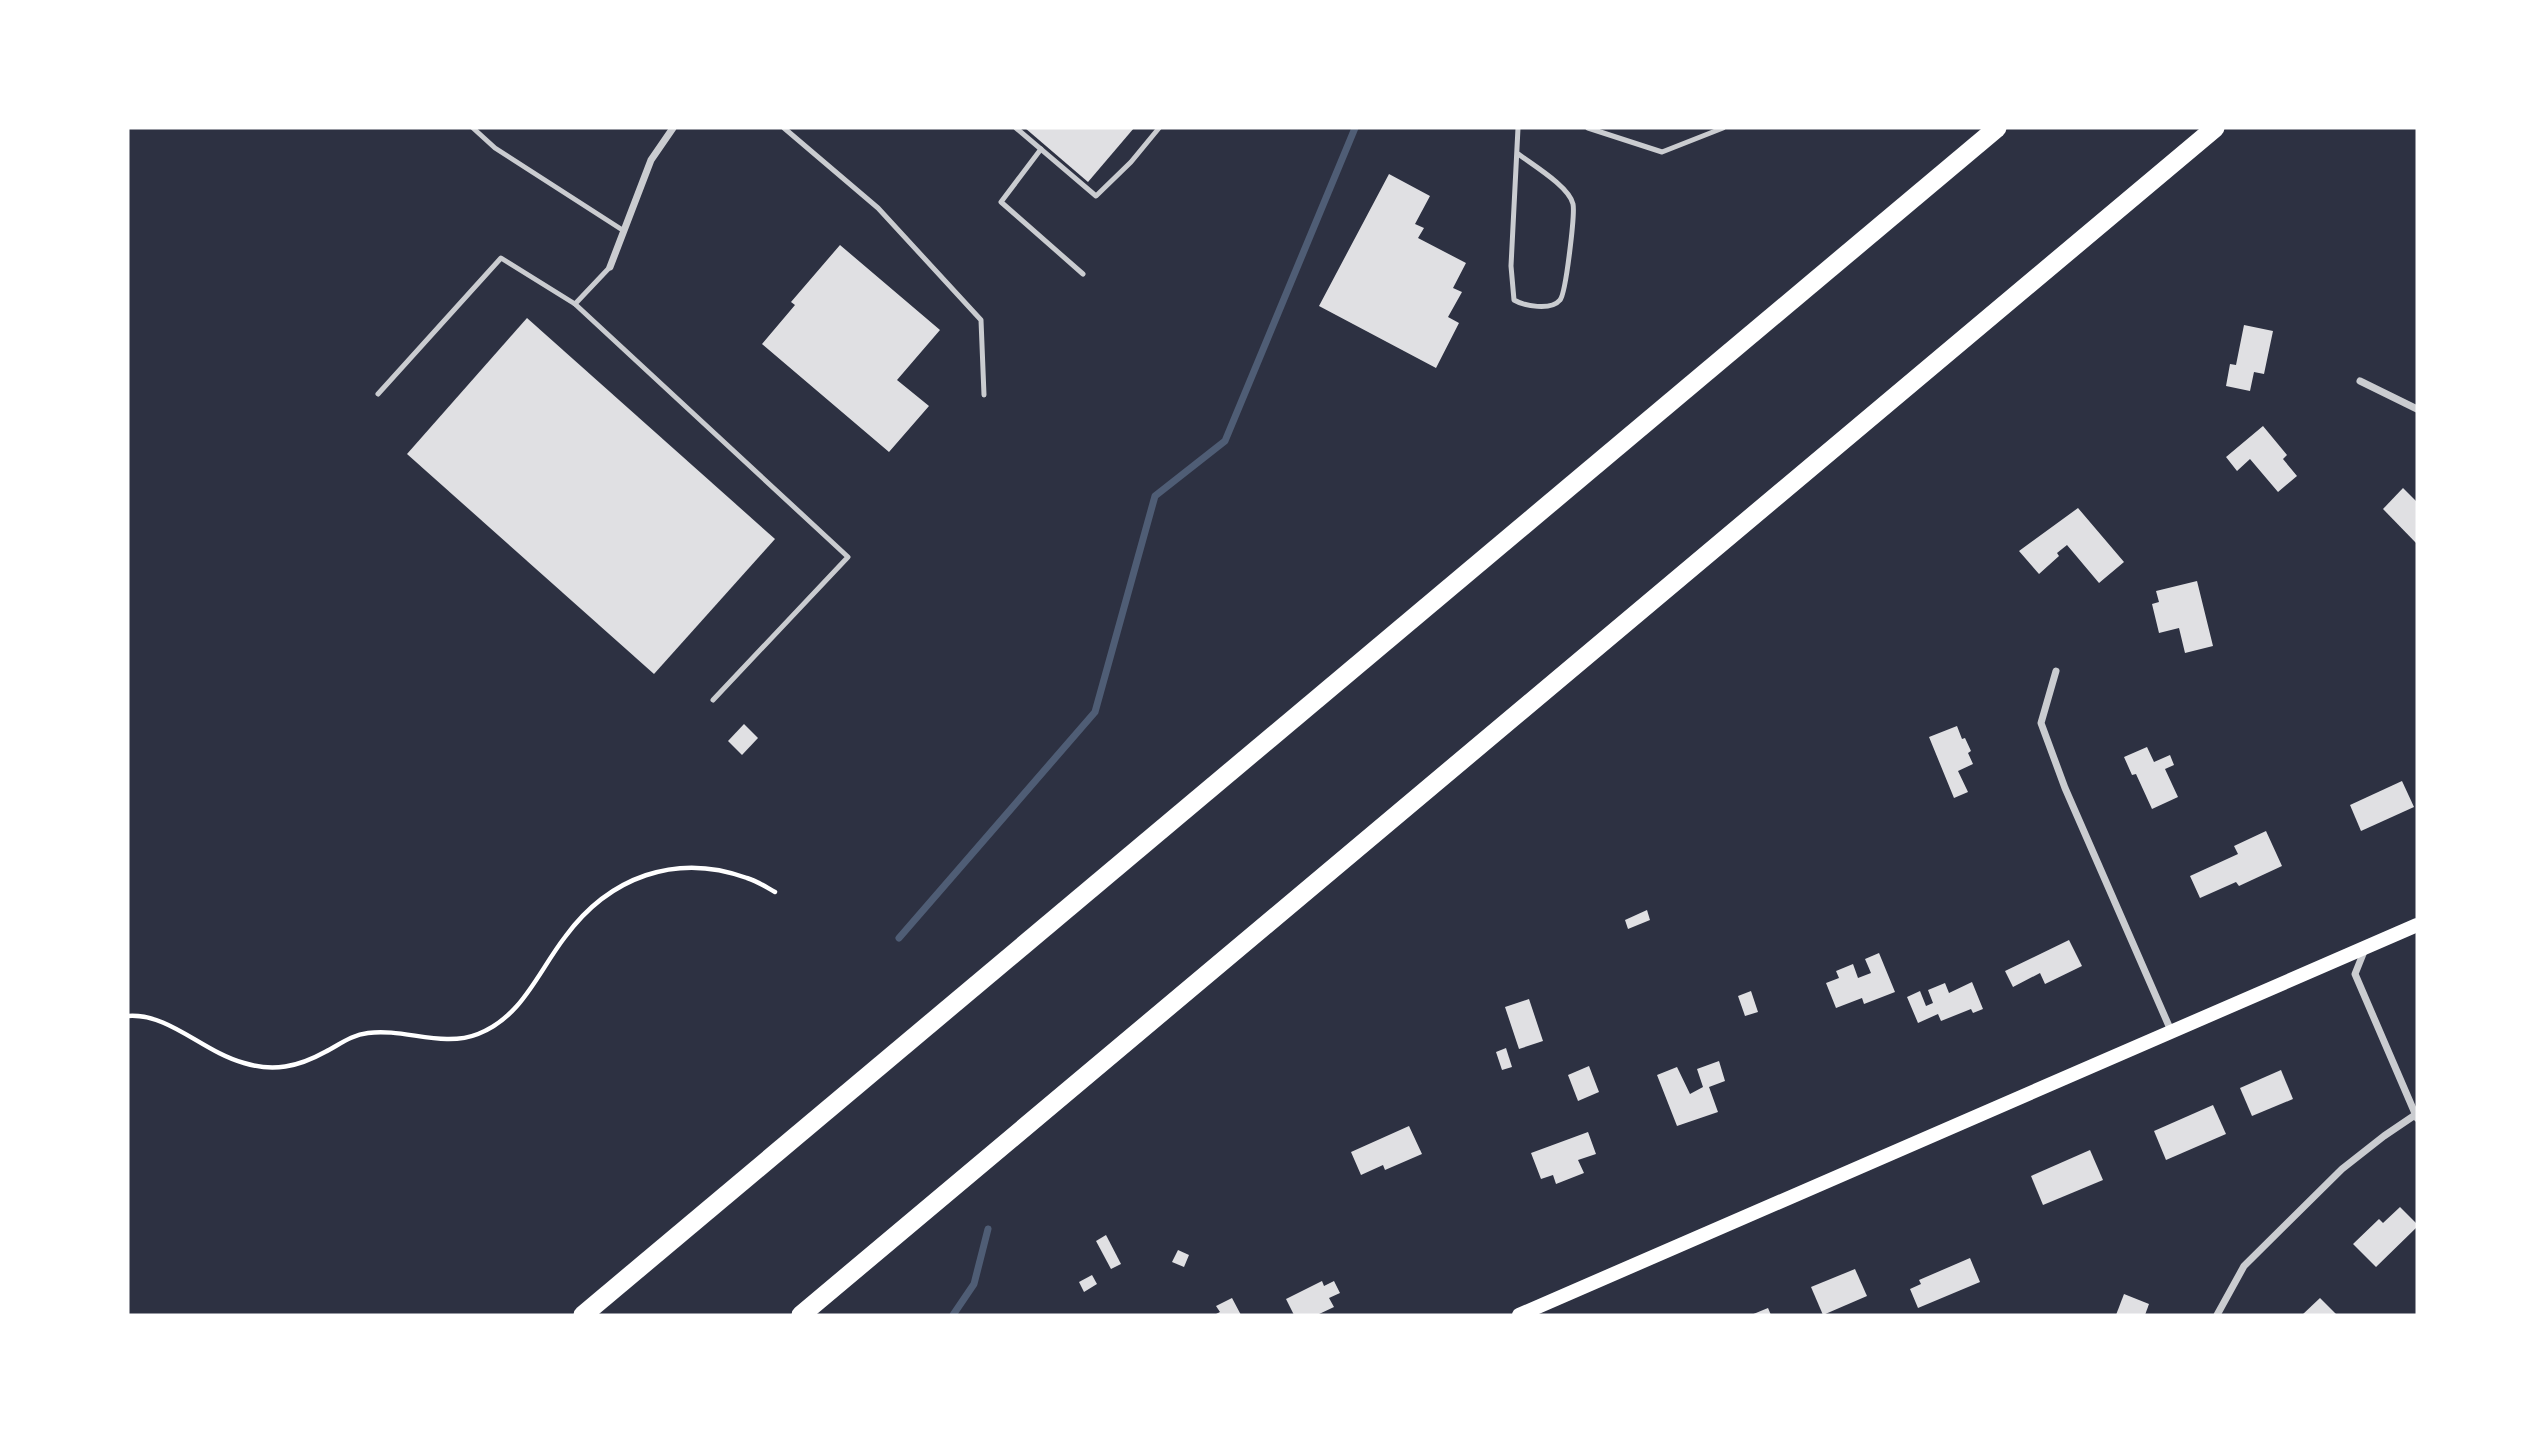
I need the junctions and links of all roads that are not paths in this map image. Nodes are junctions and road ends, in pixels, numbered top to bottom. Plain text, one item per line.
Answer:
1 (473, 128) edge
2 (673, 128) edge
3 (784, 128) edge
4 (1016, 128) edge
5 (1159, 128) edge
6 (1518, 128) edge
7 (1588, 128) edge
8 (1723, 128) edge
9 (1997, 128) edge
10 (2215, 128) edge
11 (1041, 149) junction
12 (1517, 153) junction
13 (624, 232) junction
14 (610, 267) joint
15 (1083, 274) dead end
16 (575, 304) junction
17 (2360, 381) dead end
18 (378, 394) dead end
19 (984, 395) dead end
20 (2417, 409) edge
21 (2056, 671) dead end
22 (713, 700) dead end
23 (2417, 925) edge
24 (2366, 948) junction
25 (2172, 1034) junction
26 (2416, 1116) edge
27 (583, 1315) edge
28 (802, 1315) edge
29 (1519, 1315) edge
30 (2217, 1315) edge

1 - 13 lane
2 - 13 street
3 - 19 lane
4 - 11 lane
5 - 11 lane
6 - 12 lane
7 - 8 lane
9 - 27 highway
10 - 28 highway
11 - 15 lane
12 - 12 lane
13 - 14 street
14 - 16 lane
16 - 18 lane
16 - 22 lane
17 - 20 street
21 - 25 street
23 - 24 main road
24 - 25 main road
24 - 26 street
25 - 29 main road
26 - 30 street

